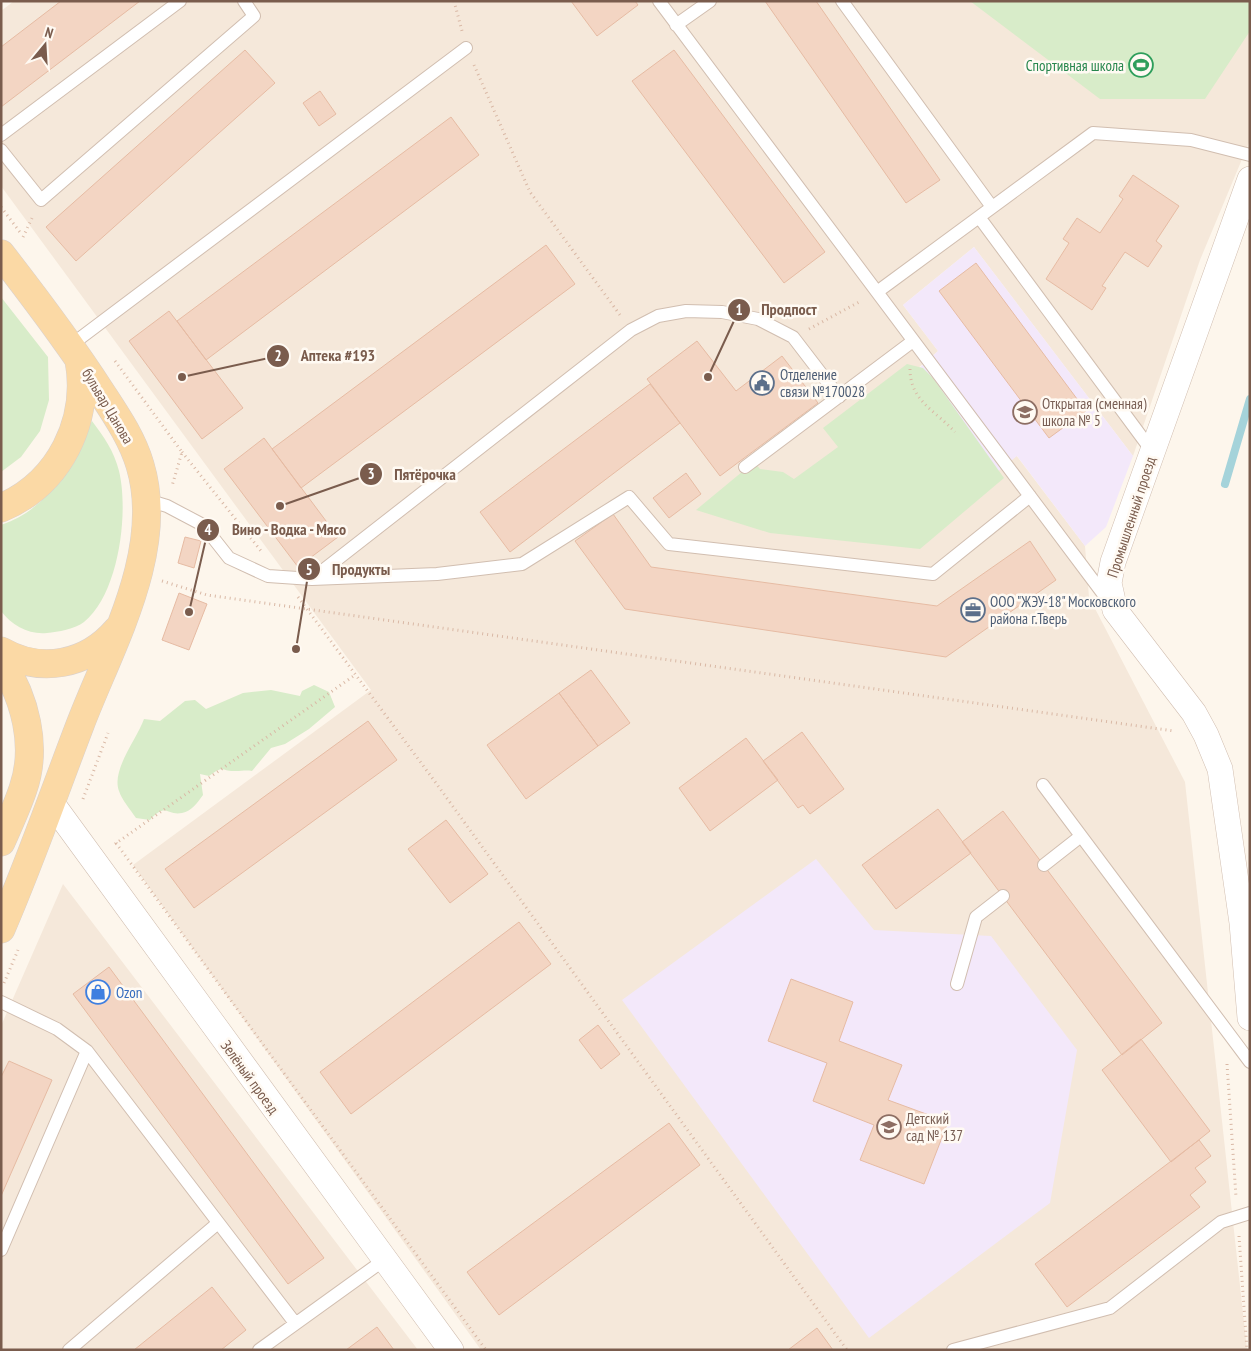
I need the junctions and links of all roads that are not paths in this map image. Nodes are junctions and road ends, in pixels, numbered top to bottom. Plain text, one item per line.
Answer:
1 (180, 1) edge
2 (244, 1) edge
3 (659, 1) edge
4 (710, 1) edge
5 (842, 1) edge
6 (676, 25) junction
7 (466, 48) road end
8 (1, 135) edge
9 (1, 150) edge
10 (1250, 155) edge
11 (1250, 179) edge
12 (992, 207) junction
13 (979, 217) junction
14 (1, 254) edge
15 (877, 292) junction
16 (914, 341) junction
17 (75, 352) junction
18 (839, 397) junction
19 (1152, 451) junction
20 (745, 467) dead end
21 (1030, 496) junction
22 (147, 500) junction
23 (1, 508) edge
24 (312, 579) junction
25 (1115, 610) junction
26 (122, 623) junction
27 (1, 651) edge
28 (1, 661) edge
29 (1043, 784) dead end
30 (51, 802) junction
31 (1081, 836) junction
32 (1, 842) edge
33 (1044, 865) dead end
34 (1003, 896) dead end
35 (1, 929) edge
36 (957, 984) dead end
37 (1, 1002) edge
38 (1250, 1018) edge
39 (87, 1051) junction
40 (1250, 1062) edge
41 (1244, 1215) edge
42 (218, 1223) junction
43 (1, 1250) edge
44 (384, 1260) junction
45 (294, 1323) junction
46 (69, 1350) edge
47 (258, 1350) edge
48 (450, 1350) edge
49 (953, 1350) edge

1 - 8 lane
2 - 9 lane
3 - 6 lane
4 - 6 lane
5 - 12 lane
6 - 15 lane
7 - 17 lane
10 - 12 lane
11 - 19 street, Промышленный проезд
12 - 13 lane
13 - 15 lane
13 - 19 lane
14 - 17 main road, бульвар Цанова
15 - 16 lane
16 - 18 lane
16 - 21 lane
17 - 22 main road, бульвар Цанова
17 - 23 main road
18 - 20 lane
18 - 24 lane
19 - 25 street, Промышленный проезд
21 - 24 lane
21 - 25 lane
22 - 24 lane
22 - 26 main road, бульвар Цанова
25 - 38 street, Промышленный проезд
26 - 27 main road
26 - 30 main road, бульвар Цанова
28 - 32 main road
29 - 31 lane
30 - 35 main road
30 - 44 street, Зелёный проезд
31 - 33 lane
31 - 40 lane
34 - 36 lane
37 - 39 lane
39 - 42 lane
39 - 43 lane
41 - 49 lane
42 - 45 lane
42 - 46 lane
44 - 45 lane
44 - 48 street, Зелёный проезд
45 - 47 lane

